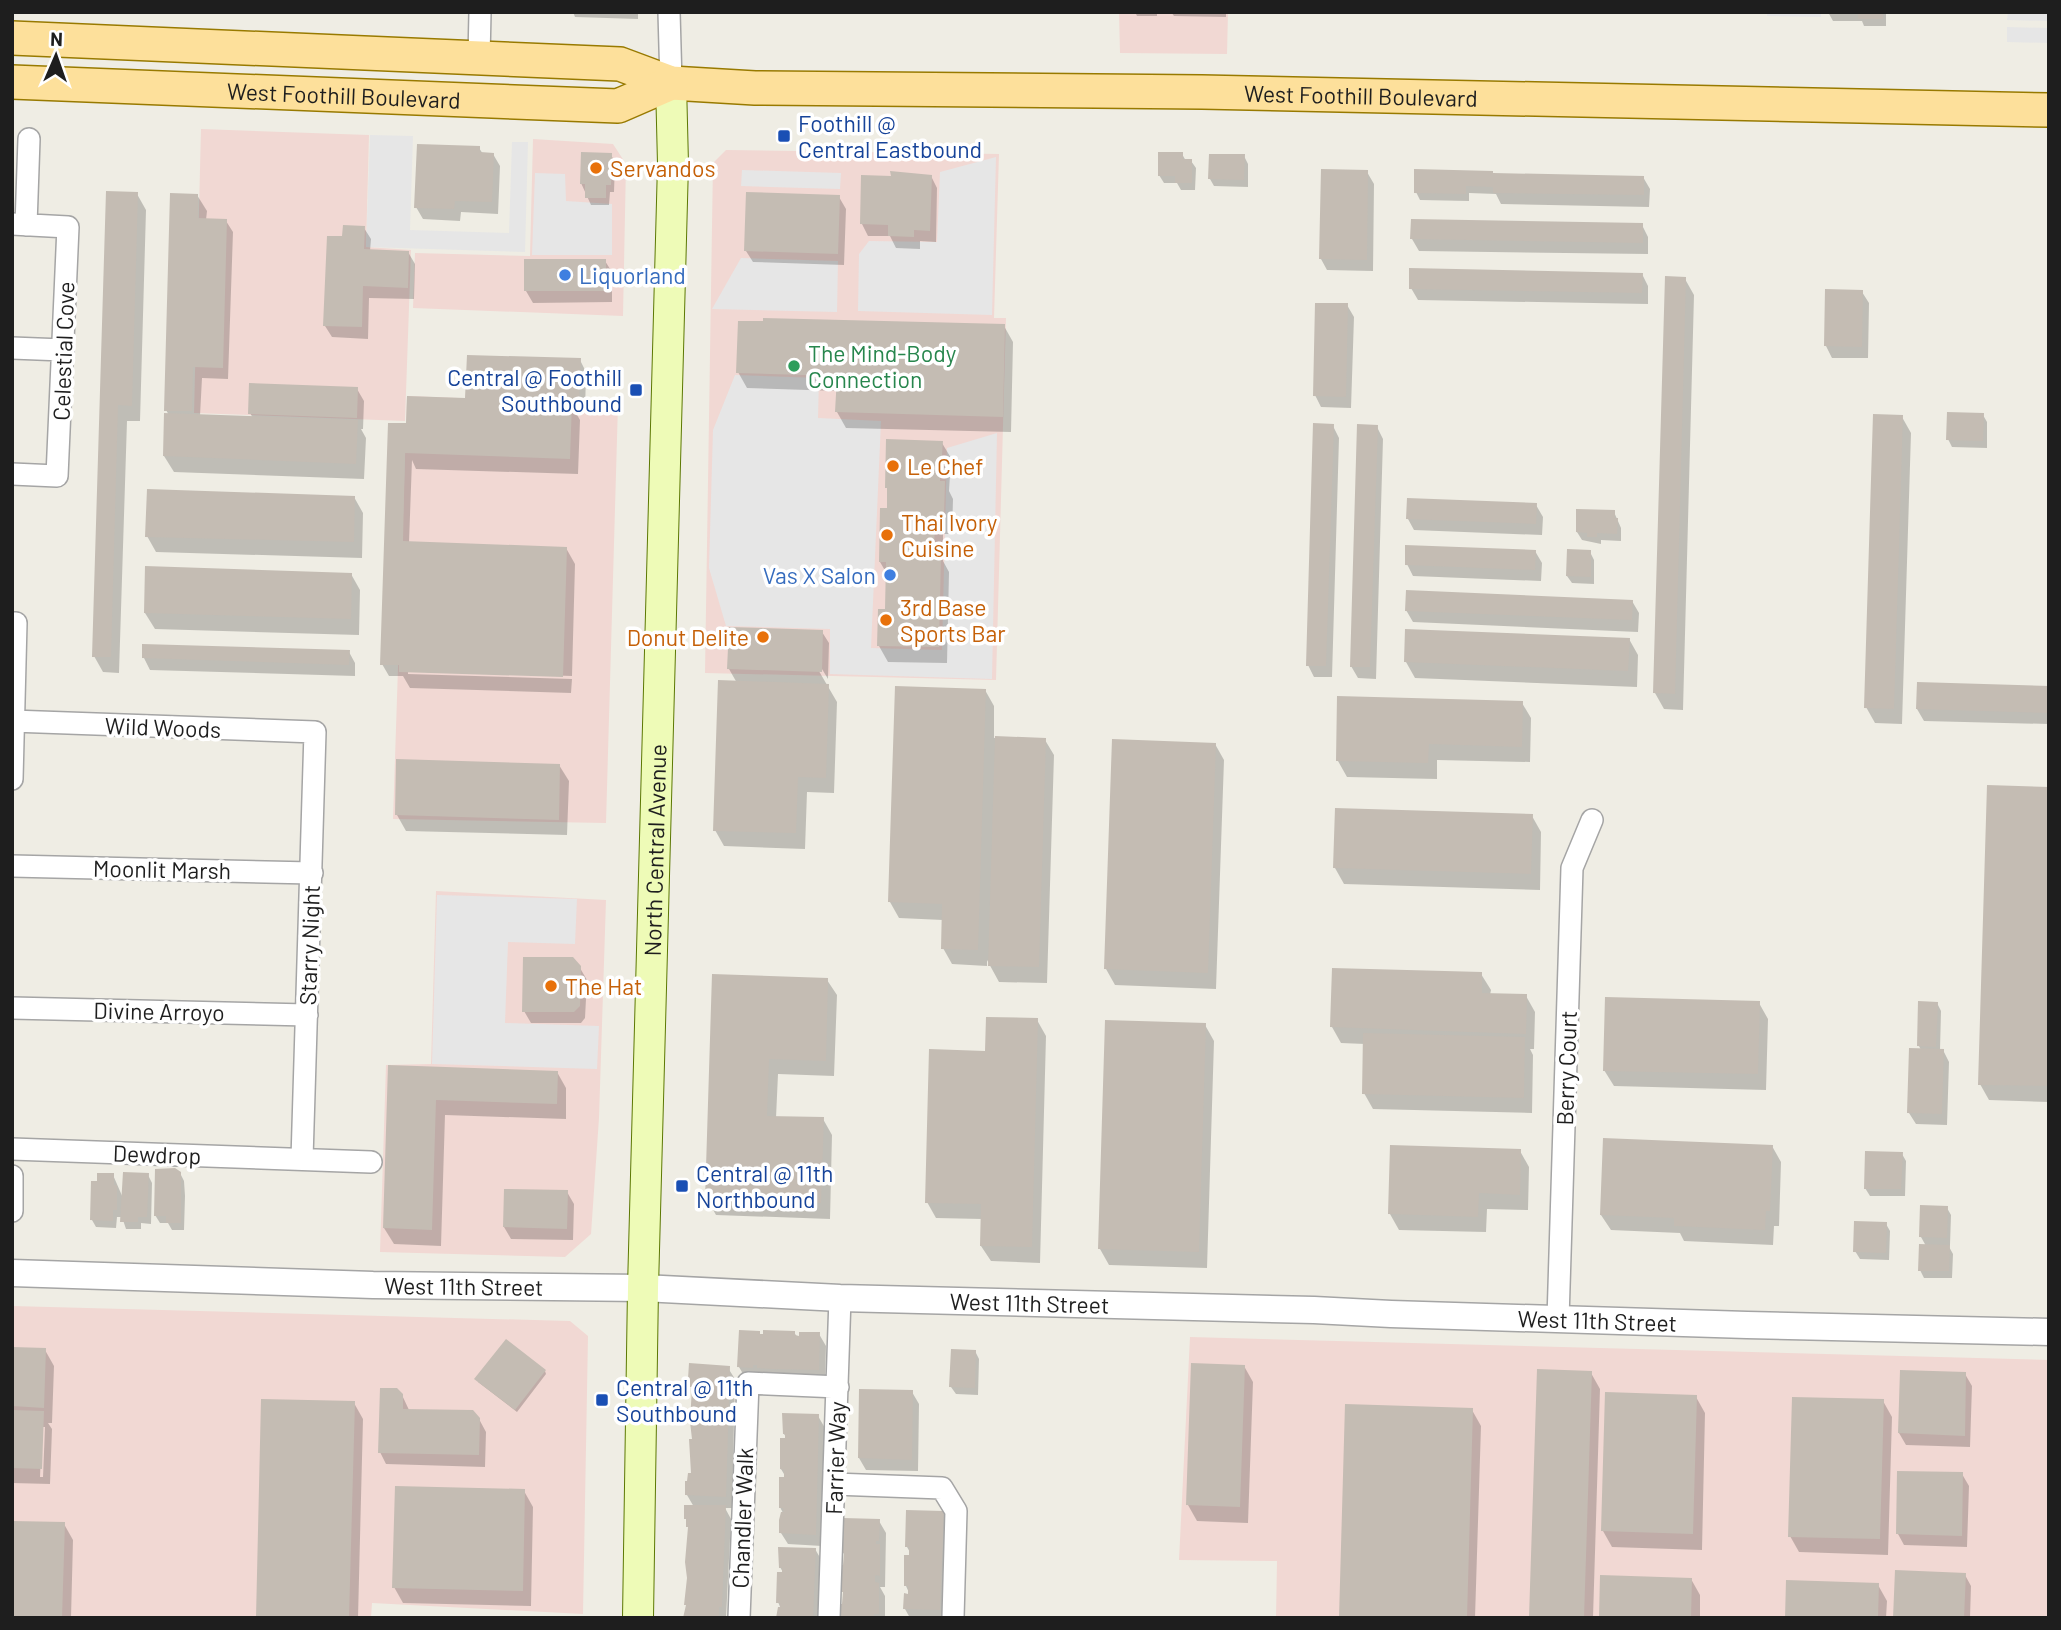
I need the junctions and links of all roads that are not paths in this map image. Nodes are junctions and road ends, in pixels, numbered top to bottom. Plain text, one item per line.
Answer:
1 (481, 12) edge
2 (669, 12) edge
3 (12, 38) edge
4 (183, 46) junction
5 (387, 55) junction
6 (479, 58) junction
7 (16, 82) edge
8 (671, 83) junction
9 (237, 91) junction
10 (2049, 110) edge
11 (29, 139) dead end
12 (19, 225) edge
13 (12, 348) edge
14 (63, 350) junction
15 (12, 474) edge
16 (14, 623) edge
17 (13, 721) edge
18 (315, 732) joint
19 (12, 779) edge
20 (1592, 820) dead end
21 (12, 866) edge
22 (312, 873) junction
23 (12, 1008) edge
24 (307, 1015) junction
25 (12, 1149) edge
26 (302, 1159) junction
27 (371, 1161) dead end
28 (12, 1176) edge
29 (12, 1208) edge
30 (12, 1273) edge
31 (643, 1288) junction
32 (840, 1298) junction
33 (1558, 1319) junction
34 (2049, 1332) edge
35 (838, 1387) junction
36 (834, 1484) junction
37 (638, 1618) edge
38 (739, 1618) edge
39 (829, 1618) edge
40 (953, 1618) edge

1 - 6 street
2 - 8 street
3 - 4 main road, West Foothill Boulevard
4 - 5 main road, West Foothill Boulevard
4 - 7 main road
5 - 6 main road, West Foothill Boulevard
5 - 9 main road
6 - 8 main road, West Foothill Boulevard
7 - 9 main road, West Foothill Boulevard
8 - 9 main road, West Foothill Boulevard
8 - 10 main road, West Foothill Boulevard
8 - 31 main road, North Central Avenue
11 - 12 street
12 - 14 street, Celestial Cove
13 - 14 street
14 - 15 street, Celestial Cove
16 - 17 street
17 - 18 street, Wild Woods
17 - 19 street
18 - 22 street, Starry Night
20 - 33 street, Berry Court
21 - 22 street, Moonlit Marsh
22 - 24 street, Starry Night
23 - 24 street, Divine Arroyo
24 - 26 street, Starry Night
25 - 26 street, Dewdrop
26 - 27 street, Dewdrop
28 - 29 street
30 - 31 street, West 11th Street
31 - 32 street, West 11th Street
31 - 37 main road, North Central Avenue
32 - 33 street, West 11th Street
32 - 35 street, Farrier Way
33 - 34 street, West 11th Street
35 - 36 street, Farrier Way
35 - 38 street, Chandler Walk
36 - 39 street, Farrier Way
36 - 40 street

